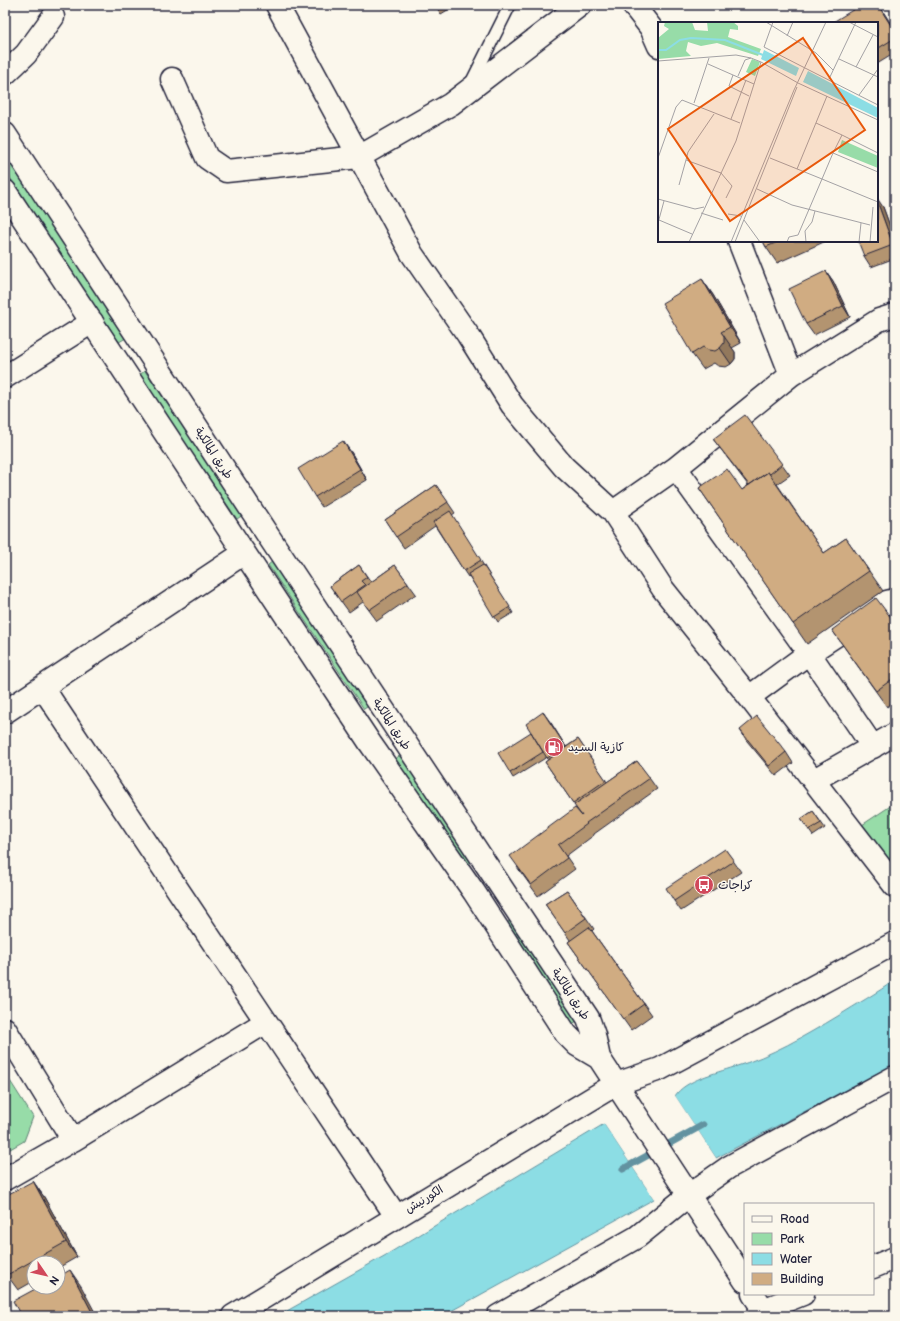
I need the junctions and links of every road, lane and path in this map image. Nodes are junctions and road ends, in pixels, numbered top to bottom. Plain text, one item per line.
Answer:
1 (277, 5) edge
2 (510, 5) edge
3 (580, 5) edge
4 (633, 5) edge
5 (53, 17) dead end
6 (658, 44) edge
7 (5, 74) edge
8 (172, 79) dead end
9 (466, 92) junction
10 (5, 134) edge
11 (359, 156) junction
12 (5, 191) edge
13 (739, 242) edge
14 (895, 315) edge
15 (92, 322) junction
16 (146, 350) junction
17 (120, 365) junction
18 (791, 375) junction
19 (5, 377) edge
20 (676, 468) junction
21 (613, 512) junction
22 (269, 538) junction
23 (244, 553) junction
24 (895, 600) edge
25 (809, 653) junction
26 (43, 688) junction
27 (750, 697) junction
28 (5, 712) edge
29 (395, 727) junction
30 (895, 734) edge
31 (370, 743) junction
32 (873, 747) junction
33 (814, 780) junction
34 (495, 879) junction
35 (895, 886) edge
36 (474, 892) junction
37 (895, 942) edge
38 (266, 1022) junction
39 (5, 1029) edge
40 (599, 1058) junction
41 (895, 1076) edge
42 (616, 1084) junction
43 (73, 1140) junction
44 (5, 1179) edge
45 (685, 1188) junction
46 (396, 1216) junction
47 (895, 1258) edge
48 (874, 1267) edge
49 (744, 1279) edge
50 (800, 1295) edge
51 (760, 1309) edge
52 (503, 1315) edge
53 (233, 1316) edge

1 - 11 street
2 - 9 lane
3 - 9 street
4 - 6 street
5 - 7 street
8 - 11 street
9 - 11 street
10 - 16 street, طريق المالكية
11 - 21 street
12 - 15 street
13 - 18 street
14 - 18 street
15 - 17 street
15 - 19 street
16 - 17 street
16 - 22 street, طريق المالكية
17 - 23 street
18 - 20 street
20 - 21 street
20 - 25 street
21 - 27 street
22 - 23 street
22 - 29 street, طريق المالكية
23 - 26 street
23 - 31 street
24 - 25 street
25 - 27 street
25 - 32 street
26 - 28 street
26 - 38 street
27 - 33 street
29 - 31 street
29 - 34 street, طريق المالكية
30 - 32 street
31 - 36 street
32 - 33 street
33 - 35 street
34 - 36 street
34 - 40 street, طريق المالكية
36 - 40 street
37 - 42 street, الكورنيش
38 - 43 street
38 - 46 street
39 - 43 street
40 - 42 street
41 - 45 street
42 - 45 street
42 - 46 street, الكورنيش
43 - 44 street
45 - 49 street
45 - 52 street
46 - 53 street, الكورنيش
47 - 48 street
50 - 51 street

